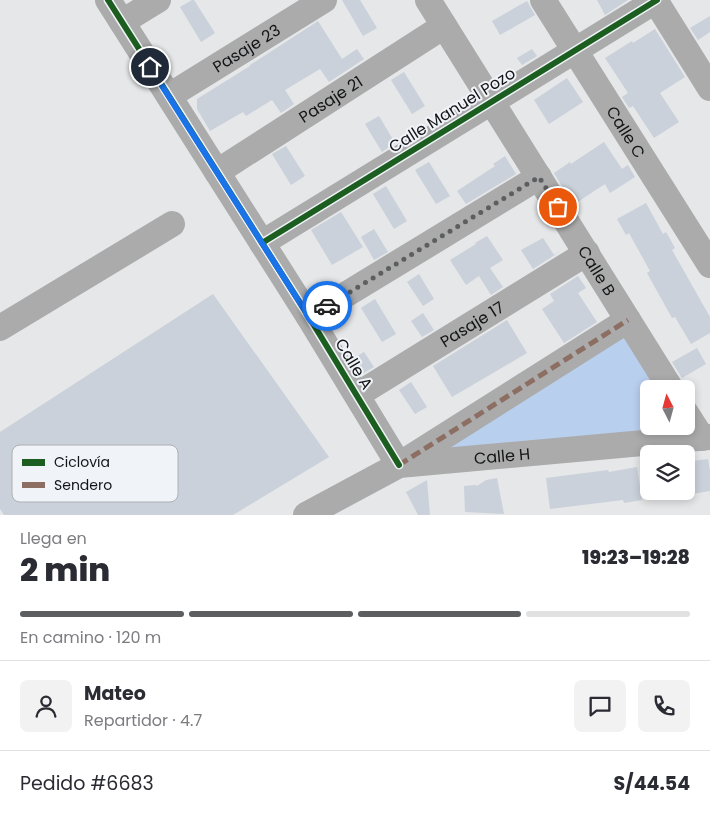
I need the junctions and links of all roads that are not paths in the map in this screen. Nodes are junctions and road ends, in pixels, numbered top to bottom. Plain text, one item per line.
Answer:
1 (108, 0) edge
2 (158, 0) edge
3 (324, 0) edge
4 (428, 0) edge
5 (543, 0) edge
6 (656, 0) edge
7 (122, 22) junction
8 (444, 26) junction
9 (575, 51) junction
10 (710, 88) edge
11 (169, 96) junction
12 (492, 102) junction
13 (217, 172) junction
14 (539, 177) junction
15 (172, 224) dead end
16 (262, 243) junction
17 (587, 253) junction
18 (710, 264) edge
19 (309, 317) junction
20 (628, 320) junction
21 (0, 328) edge
22 (665, 380) edge
23 (357, 396) junction
24 (695, 424) edge
25 (706, 438) edge
26 (399, 465) junction
27 (306, 515) edge

1 - 7 street, Calle A
2 - 7 street
3 - 11 street, Pasaje 23
4 - 8 street, Calle B
5 - 9 street, Calle C
6 - 9 street, Calle Manuel Pozo
6 - 10 street
7 - 11 street, Calle A
8 - 12 street, Calle B
8 - 13 street, Pasaje 21
9 - 12 street, Calle Manuel Pozo
9 - 18 street, Calle C
11 - 13 street, Calle A
12 - 14 street, Calle B
12 - 16 street, Calle Manuel Pozo
13 - 16 street, Calle A
14 - 17 street, Calle B
14 - 19 street
15 - 21 street
16 - 19 street, Calle A
17 - 20 street, Calle B
17 - 23 street, Pasaje 17
19 - 23 street, Calle A
20 - 22 street, Calle B
20 - 26 street
23 - 26 street, Calle A
24 - 25 street
25 - 26 street, Calle H
26 - 27 street, Calle H

